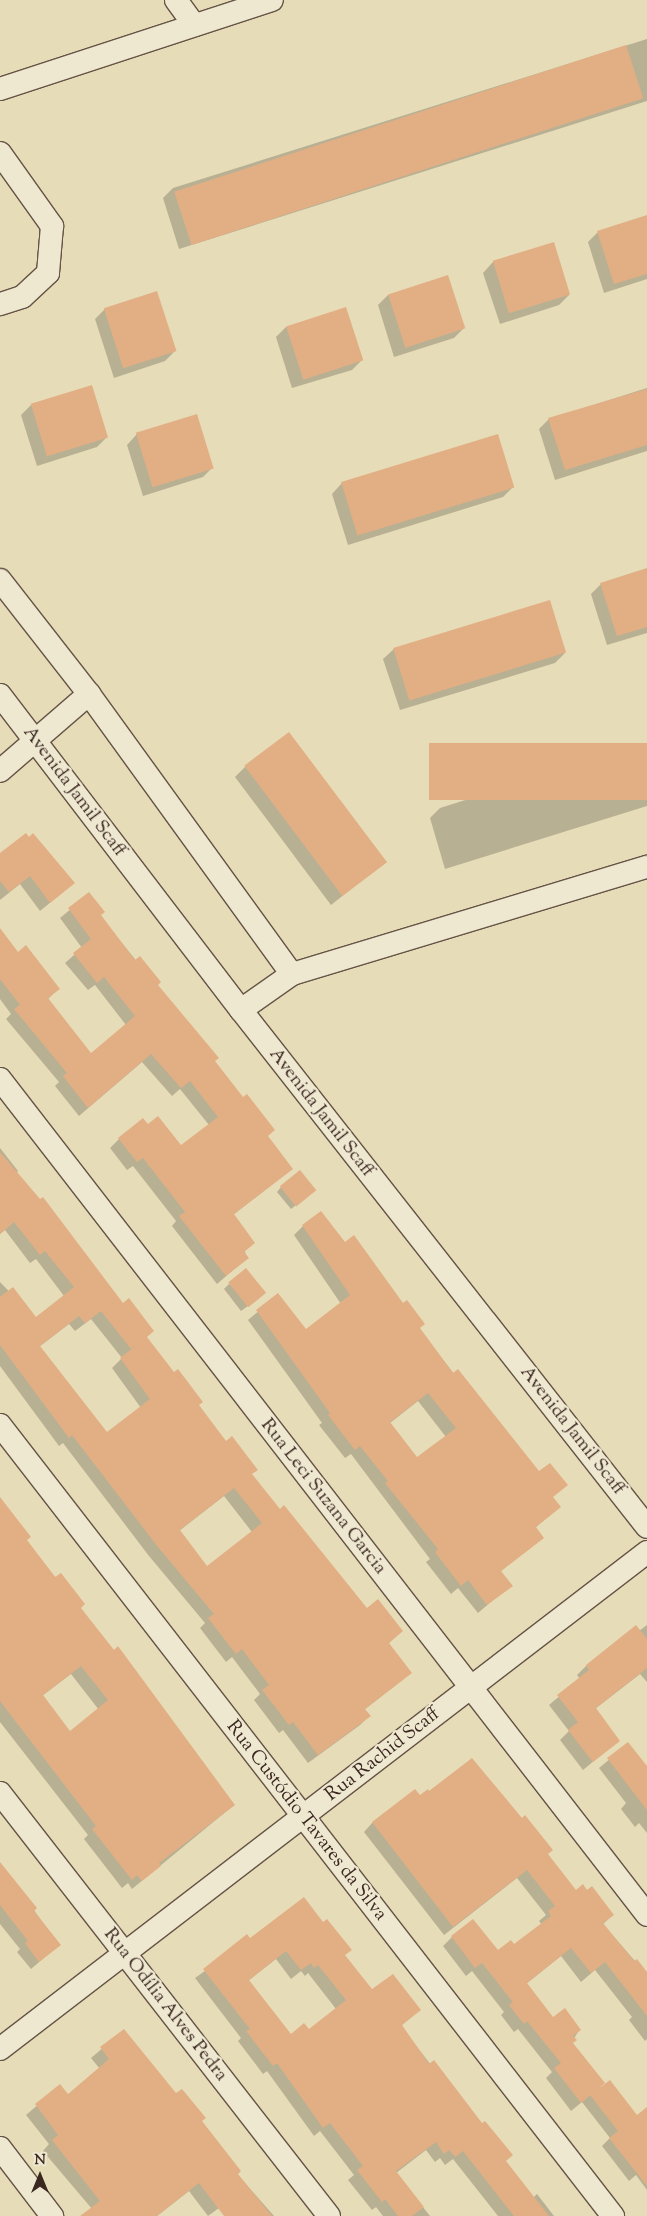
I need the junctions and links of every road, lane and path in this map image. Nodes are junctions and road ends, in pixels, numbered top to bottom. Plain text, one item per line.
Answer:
1 (176, 0) edge
2 (272, 0) edge
3 (194, 26) junction
4 (0, 89) edge
5 (0, 152) edge
6 (0, 304) edge
7 (0, 580) edge
8 (88, 694) junction
9 (0, 695) edge
10 (35, 740) junction
11 (0, 771) edge
12 (647, 868) edge
13 (292, 974) junction
14 (241, 1010) junction
15 (0, 1079) edge
16 (0, 1425) edge
17 (647, 1527) edge
18 (647, 1552) edge
19 (470, 1688) junction
20 (0, 1794) edge
21 (303, 1817) junction
22 (647, 1915) edge
23 (125, 1954) junction
24 (0, 2049) edge
25 (0, 2148) edge
26 (52, 2216) edge
27 (329, 2216) edge
28 (614, 2216) edge

1 - 3 street
2 - 3 street
3 - 4 street
5 - 6 street
7 - 8 street
8 - 10 street
8 - 13 street
9 - 10 street, Avenida Jamil Scaff
10 - 11 street
10 - 14 street, Avenida Jamil Scaff
12 - 13 street
13 - 14 street
14 - 17 street, Avenida Jamil Scaff
15 - 19 street, Rua Leci Suzana Garcia
16 - 21 street, Rua Custódio Tavares da Silva
18 - 19 street, Rua Rachid Scaff
19 - 21 street, Rua Rachid Scaff
19 - 22 street, Rua Leci Suzana Garcia
20 - 23 street, Rua Odília Alves Pedra
21 - 23 street, Rua Rachid Scaff
21 - 28 street, Rua Custódio Tavares da Silva
23 - 24 street, Rua Rachid Scaff
23 - 27 street, Rua Odília Alves Pedra
25 - 26 street

